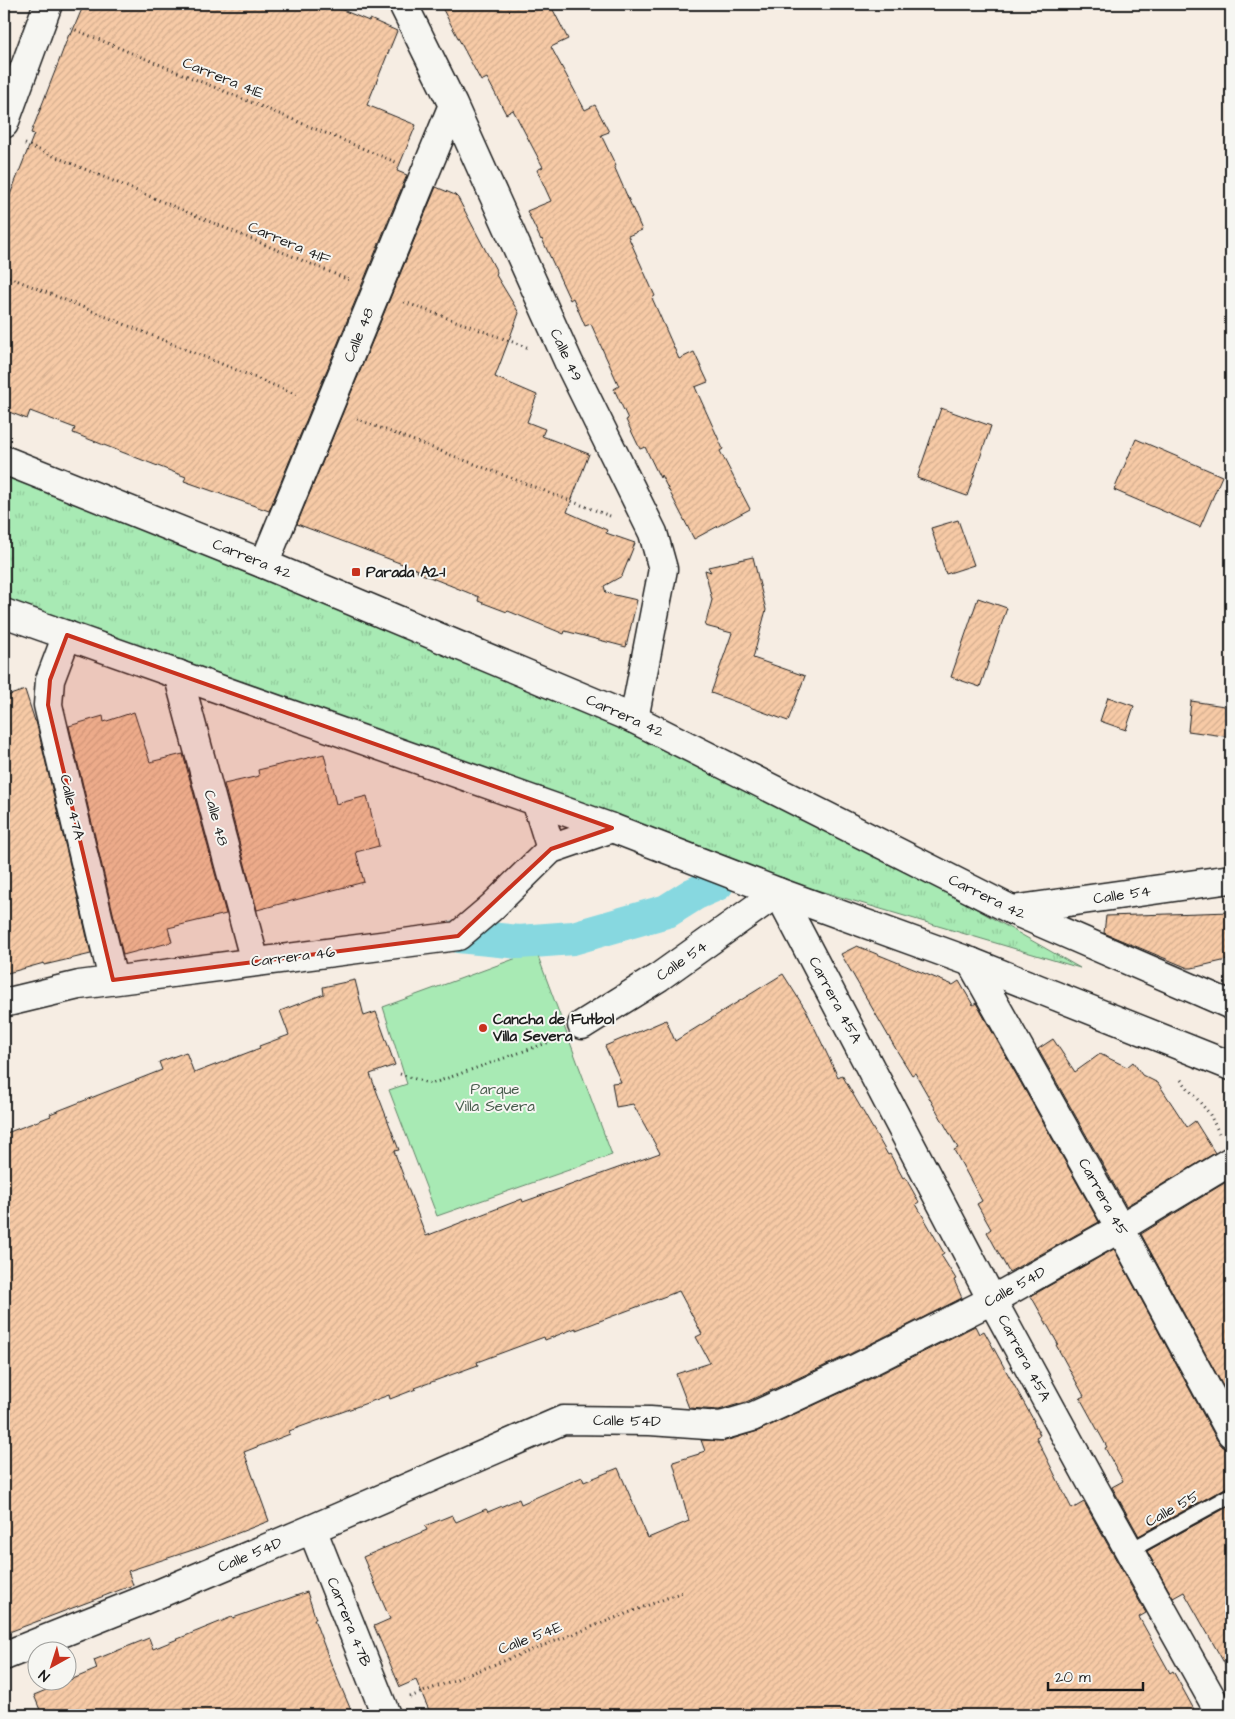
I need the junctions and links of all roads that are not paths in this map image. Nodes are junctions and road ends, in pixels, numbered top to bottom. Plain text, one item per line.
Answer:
1 (403, 4) edge
2 (46, 10) edge
3 (453, 105) junction
4 (13, 134) edge
5 (4, 460) edge
6 (264, 564) junction
7 (4, 613) edge
8 (67, 635) junction
9 (178, 674) junction
10 (634, 719) junction
11 (536, 801) junction
12 (612, 828) junction
13 (551, 849) junction
14 (1231, 879) edge
15 (778, 892) junction
16 (1012, 910) junction
17 (254, 962) junction
18 (971, 962) junction
19 (113, 980) junction
20 (4, 1003) edge
21 (1231, 1005) edge
22 (582, 1025) road end
23 (1231, 1066) edge
24 (1227, 1150) edge
25 (1120, 1228) junction
26 (992, 1300) junction
27 (1231, 1433) edge
28 (1231, 1495) edge
29 (312, 1529) junction
30 (1129, 1551) junction
31 (4, 1656) edge
32 (384, 1711) edge
33 (1221, 1715) edge

1 - 3 street, Calle 49
2 - 4 street
3 - 6 street, Calle 48
3 - 10 street, Calle 49
5 - 6 street, Carrera 42
6 - 10 street, Carrera 42
7 - 8 street
8 - 9 street
8 - 19 street, Calle 47A
9 - 11 street
9 - 17 street, Calle 48
10 - 16 street, Carrera 42
11 - 12 street
11 - 13 street
12 - 13 street, Carrera 46
12 - 15 street
13 - 17 street, Carrera 46
14 - 16 street, Calle 54
15 - 18 street
15 - 22 street, Calle 54
15 - 26 street, Carrera 45A
16 - 21 street, Carrera 42
17 - 19 street, Carrera 46
18 - 23 street
18 - 25 street, Carrera 45
19 - 20 street, Carrera 46
24 - 25 street, Calle 54D
25 - 26 street, Calle 54D
25 - 27 street, Carrera 45
26 - 29 street, Calle 54D
26 - 30 street, Carrera 45A
28 - 30 lane, Calle 55
29 - 31 street, Calle 54D
29 - 32 street, Carrera 47B
30 - 33 street, Carrera 45A

